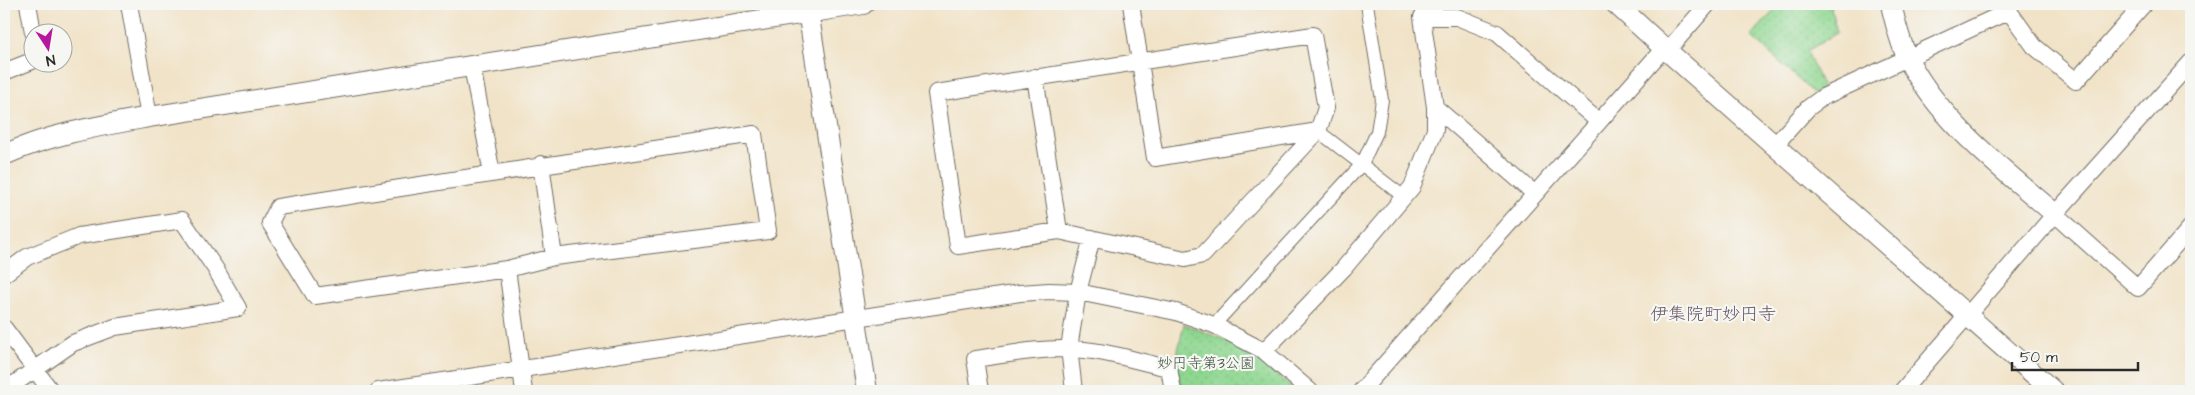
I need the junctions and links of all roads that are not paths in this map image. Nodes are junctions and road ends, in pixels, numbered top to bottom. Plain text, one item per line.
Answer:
1 (28, 4) edge
2 (129, 4) edge
3 (863, 4) edge
4 (1131, 4) edge
5 (1367, 4) edge
6 (1616, 4) edge
7 (1708, 4) edge
8 (1891, 4) edge
9 (2144, 4) edge
10 (807, 8) edge
11 (2008, 8) edge
12 (31, 22) edge
13 (1665, 49) junction
14 (1907, 57) junction
15 (1140, 61) junction
16 (2191, 62) edge
17 (22, 65) edge
18 (472, 66) junction
19 (4, 72) edge
20 (1035, 77) junction
21 (1435, 107) junction
22 (149, 116) junction
23 (1599, 122) junction
24 (1318, 131) junction
25 (1775, 145) junction
26 (4, 155) edge
27 (541, 164) junction
28 (1362, 164) junction
29 (492, 174) junction
30 (1535, 194) junction
31 (1404, 197) junction
32 (2055, 214) junction
33 (2191, 227) edge
34 (1058, 231) junction
35 (1092, 238) junction
36 (554, 257) junction
37 (507, 269) junction
38 (4, 274) edge
39 (1078, 292) junction
40 (1969, 316) junction
41 (856, 318) junction
42 (1214, 325) junction
43 (4, 328) edge
44 (1069, 348) junction
45 (1264, 351) junction
46 (34, 369) junction
47 (521, 370) junction
48 (4, 391) edge
49 (51, 391) edge
50 (378, 391) edge
51 (524, 391) edge
52 (868, 391) edge
53 (980, 391) edge
54 (1074, 391) edge
55 (1173, 391) edge
56 (1310, 391) edge
57 (1361, 391) edge
58 (1903, 391) edge
59 (2054, 391) edge

1 - 12 street
2 - 22 street
3 - 10 street
4 - 15 street
5 - 28 street
6 - 13 street
7 - 13 street
8 - 14 street
9 - 11 street
10 - 18 street
10 - 41 street
11 - 14 street
13 - 23 street
13 - 25 street
14 - 25 street
14 - 32 street
15 - 20 street
15 - 24 street
15 - 24 street
16 - 32 street
17 - 19 street
18 - 22 street
18 - 29 street
20 - 34 street
20 - 34 street
21 - 23 street
21 - 30 street
21 - 31 street
22 - 26 street
23 - 30 street
24 - 28 street
24 - 35 street
25 - 40 street
27 - 29 street
27 - 36 street
27 - 36 street
28 - 31 street
28 - 42 street
29 - 37 street
30 - 57 street
31 - 45 street
32 - 33 street
32 - 40 street
34 - 35 street
35 - 39 street
36 - 37 street
37 - 47 street
38 - 46 street
39 - 41 street
39 - 42 street
39 - 44 street
40 - 58 street
40 - 59 street
41 - 47 street
41 - 52 street
42 - 45 street
43 - 46 street
44 - 53 street
44 - 54 street
44 - 55 street
45 - 56 street
46 - 48 street
46 - 49 street
47 - 50 street
47 - 51 street

